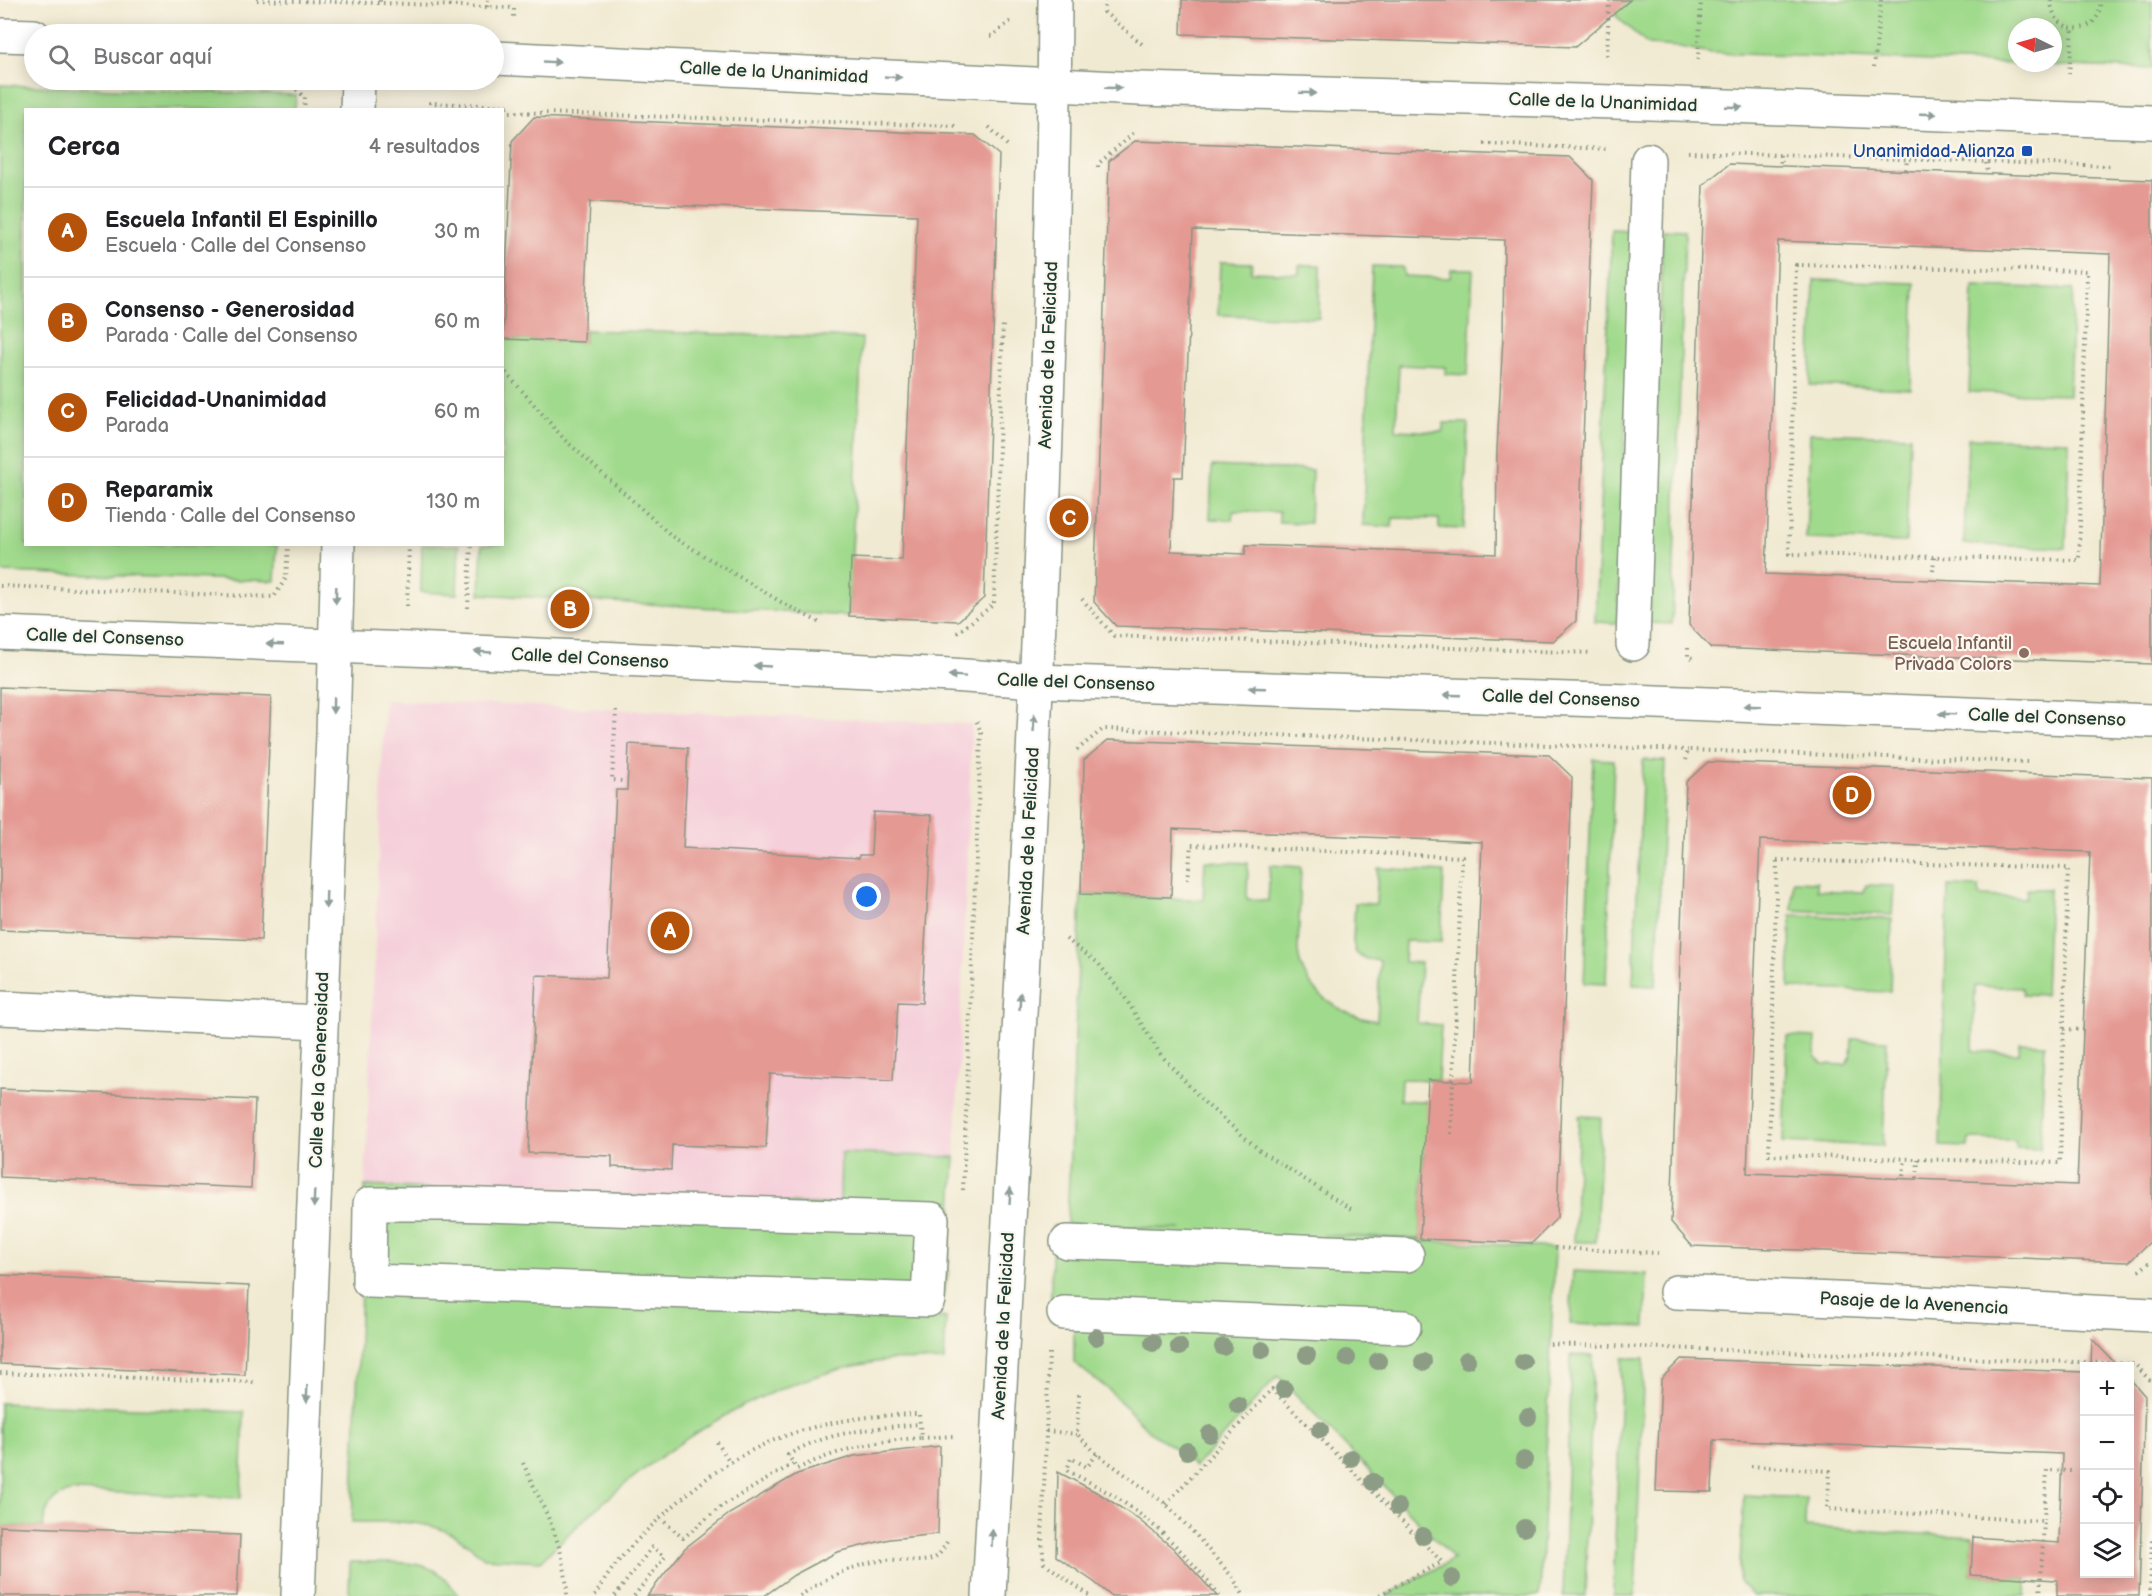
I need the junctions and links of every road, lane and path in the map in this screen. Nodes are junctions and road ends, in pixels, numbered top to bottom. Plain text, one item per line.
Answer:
1 (257, 0) edge
2 (488, 0) edge
3 (1055, 0) edge
4 (1105, 0) edge
5 (1609, 0) edge
6 (1701, 0) edge
7 (1881, 0) edge
8 (2051, 0) edge
9 (2100, 0) edge
10 (380, 1) edge
11 (487, 7) junction
12 (514, 8) dead end
13 (1012, 10) dead end
14 (2073, 28) junction
15 (0, 35) edge
16 (24, 36) edge
17 (992, 36) dead end
18 (1142, 44) dead end
19 (1618, 57) dead end
20 (504, 58) edge
21 (1698, 60) dead end
22 (1874, 67) dead end
23 (2069, 74) dead end
24 (1054, 85) junction
25 (297, 90) edge
26 (358, 90) edge
27 (511, 106) dead end
28 (493, 107) edge
29 (304, 108) edge
30 (357, 108) edge
31 (429, 108) edge
32 (510, 112) dead end
33 (2152, 122) edge
34 (969, 127) dead end
35 (980, 127) dead end
36 (1137, 131) dead end
37 (1780, 155) dead end
38 (1009, 156) dead end
39 (1648, 160) dead end
40 (1907, 160) dead end
41 (1986, 163) dead end
42 (1098, 164) dead end
43 (1781, 166) dead end
44 (1906, 170) dead end
45 (1988, 174) dead end
46 (1003, 320) dead end
47 (504, 370) edge
48 (288, 546) edge
49 (338, 546) edge
50 (409, 546) edge
51 (471, 546) edge
52 (1934, 557) junction
53 (1933, 572) dead end
54 (0, 586) edge
55 (1080, 596) dead end
56 (416, 606) dead end
57 (458, 608) dead end
58 (818, 628) dead end
59 (0, 633) edge
60 (955, 634) dead end
61 (1633, 644) dead end
62 (334, 646) junction
63 (1596, 653) dead end
64 (1920, 655) dead end
65 (1944, 656) dead end
66 (1919, 666) dead end
67 (1944, 667) dead end
68 (1036, 681) junction
69 (616, 710) dead end
70 (973, 712) dead end
71 (2152, 721) edge
72 (1688, 750) junction
73 (1071, 755) dead end
74 (1686, 760) dead end
75 (2033, 762) dead end
76 (622, 781) dead end
77 (1188, 880) dead end
78 (1063, 949) dead end
79 (0, 1008) edge
80 (321, 1022) junction
81 (2064, 1029) junction
82 (2086, 1030) dead end
83 (1451, 1134) dead end
84 (1905, 1159) junction
85 (1918, 1159) junction
86 (1903, 1176) dead end
87 (1917, 1178) dead end
88 (963, 1193) dead end
89 (1358, 1214) dead end
90 (1066, 1242) dead end
91 (1407, 1255) dead end
92 (938, 1275) joint
93 (1676, 1292) dead end
94 (1064, 1313) dead end
95 (2152, 1316) edge
96 (1404, 1327) dead end
97 (1550, 1344) dead end
98 (1049, 1352) dead end
99 (0, 1373) edge
100 (255, 1383) dead end
101 (2152, 1383) edge
102 (1079, 1394) dead end
103 (920, 1424) junction
104 (954, 1425) dead end
105 (1046, 1431) junction
106 (1077, 1434) junction
107 (954, 1436) junction
108 (921, 1438) junction
109 (717, 1442) dead end
110 (953, 1447) dead end
111 (1097, 1454) junction
112 (730, 1462) junction
113 (523, 1463) dead end
114 (793, 1464) junction
115 (1751, 1466) dead end
116 (2071, 1471) dead end
117 (1166, 1504) junction
118 (660, 1518) junction
119 (2044, 1521) junction
120 (948, 1532) dead end
121 (2152, 1536) edge
122 (298, 1596) edge
123 (567, 1596) edge
124 (596, 1596) edge
125 (615, 1596) edge
126 (634, 1596) edge
127 (800, 1596) edge
128 (989, 1596) edge
129 (1090, 1596) edge
130 (1219, 1596) edge
131 (1244, 1596) edge
132 (1377, 1596) edge
133 (2040, 1596) edge
134 (2150, 1596) edge

1 - 10 path
2 - 11 path
3 - 24 street
4 - 18 path
5 - 19 path
6 - 21 path
7 - 22 path
8 - 14 path
9 - 14 path
10 - 11 path
11 - 12 path
13 - 17 path
14 - 23 path
15 - 16 street
20 -> 24 street, Calle de la Unanimidad
24 -> 33 street, Calle de la Unanimidad
24 - 68 street, Avenida de la Felicidad
25 - 29 path
26 - 30 street
27 - 28 path
28 - 31 path
32 - 34 path
35 - 38 path
36 - 42 path
37 - 43 path
39 - 61 street
40 - 44 path
41 - 45 path
46 - 60 path
47 - 58 path
48 - 54 path
49 -> 62 street, Calle de la Generosidad
50 - 56 path
51 - 57 path
52 - 52 path
52 - 53 path
55 - 63 path
62 -> 59 street, Calle del Consenso
68 -> 62 street, Calle del Consenso
62 -> 80 street, Calle de la Generosidad
64 - 66 path
65 - 67 path
71 -> 68 street, Calle del Consenso
128 -> 68 street, Avenida de la Felicidad
69 - 76 path
70 - 88 path
72 - 73 path
72 - 74 path
72 - 75 path
77 - 83 path
78 - 89 path
79 - 80 street
80 -> 122 street, Calle de la Generosidad
81 - 82 path
81 - 84 path
81 - 85 path
84 - 85 path
84 - 86 path
85 - 87 path
90 - 91 street
92 - 92 street
93 - 95 street, Pasaje de la Avenencia
94 - 96 street
97 - 101 path
98 - 105 path
99 - 100 path
102 - 106 path
103 - 108 path
103 - 112 path
103 - 114 path
104 - 107 path
105 - 106 path
105 - 129 path
106 - 111 path
107 - 108 path
107 - 110 path
108 - 114 path
109 - 112 path
111 - 117 path
111 - 130 path
112 - 118 path
113 - 123 path
114 - 118 path
115 - 119 path
116 - 119 path
117 - 131 path
117 - 132 path
118 - 124 path
119 - 133 path
120 - 127 path
121 - 134 path
125 - 126 path

